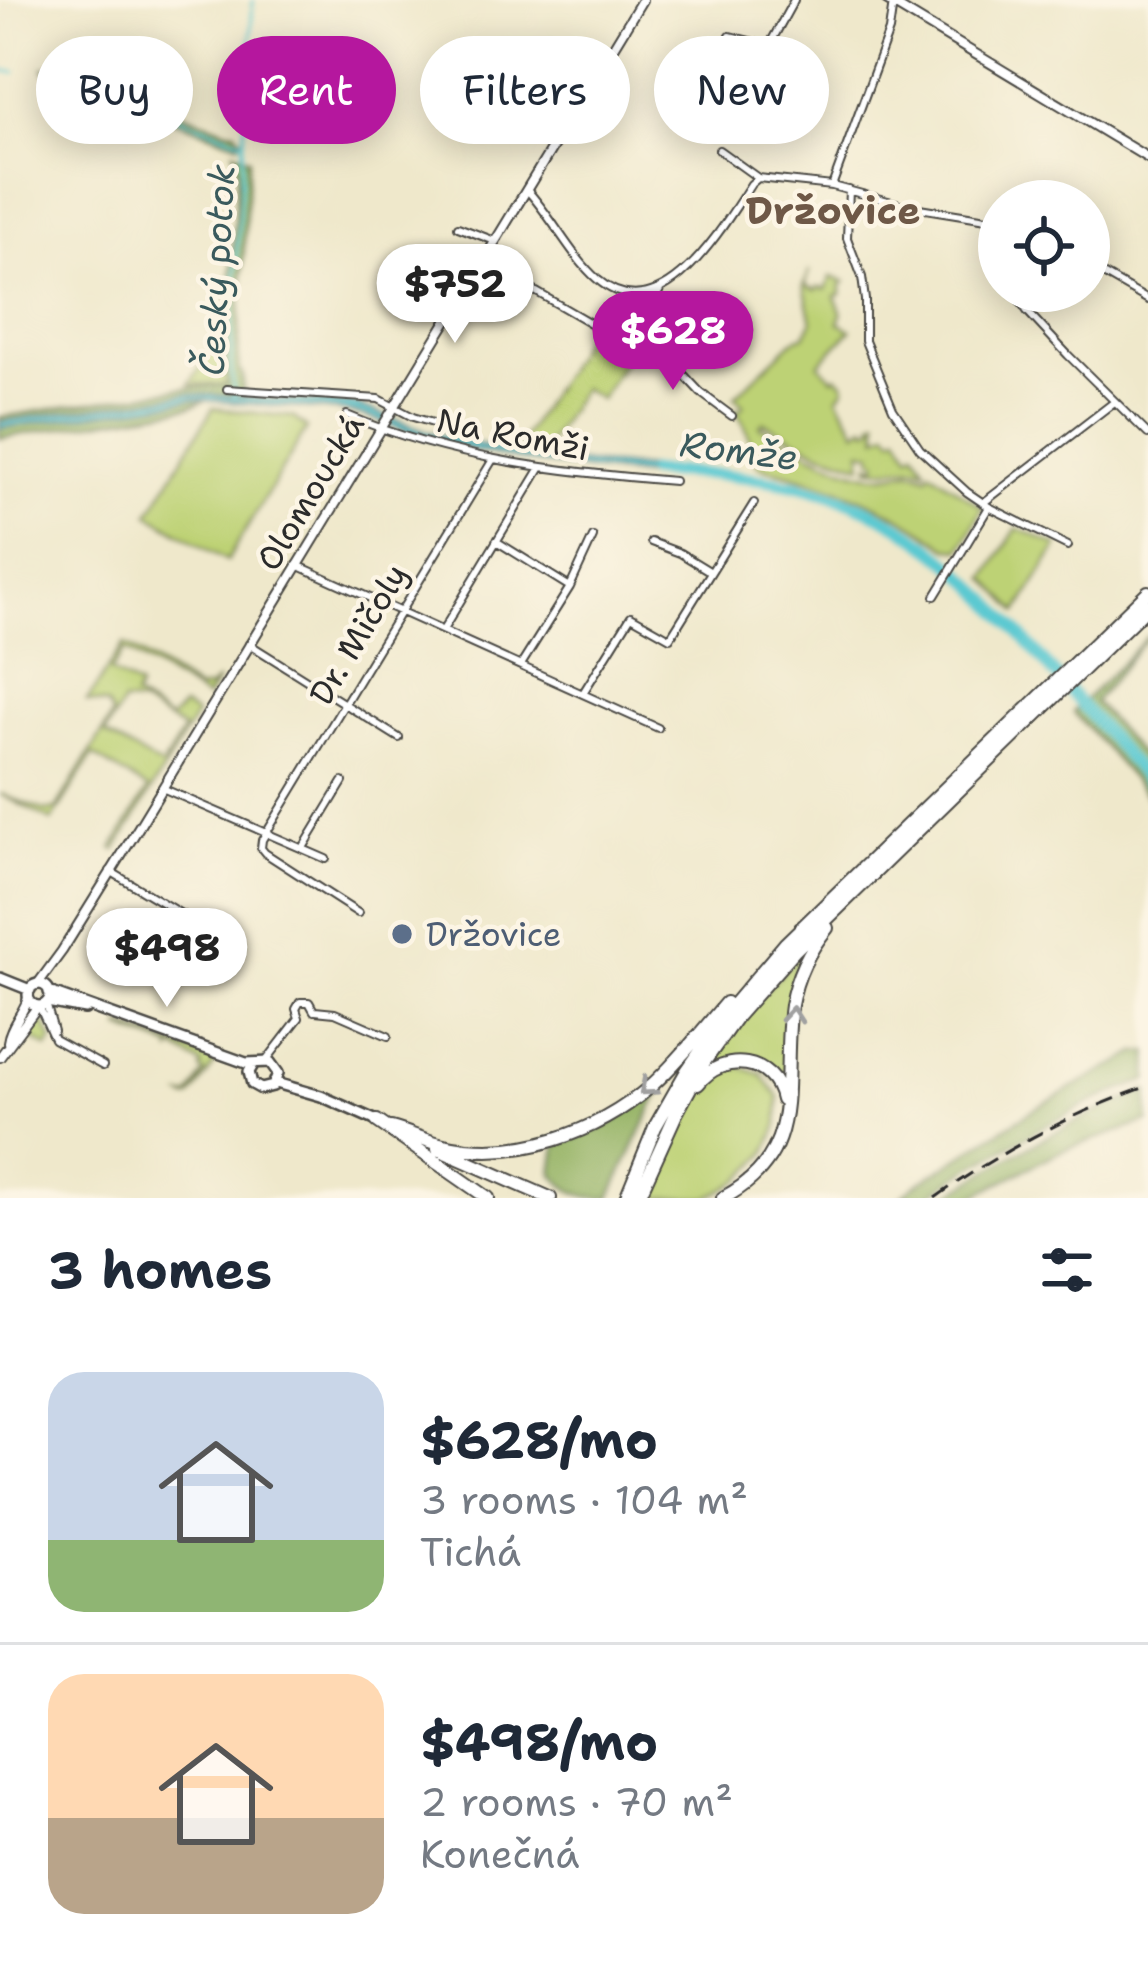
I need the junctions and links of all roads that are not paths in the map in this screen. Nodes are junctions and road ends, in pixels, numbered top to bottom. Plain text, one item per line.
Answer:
1 (642, 0) edge
2 (794, 0) edge
3 (890, 1) edge
4 (774, 36) edge
5 (718, 150) dead end
6 (1148, 158) edge
7 (758, 178) junction
8 (832, 186) junction
9 (527, 190) junction
10 (849, 190) junction
11 (848, 206) junction
12 (907, 206) junction
13 (978, 218) edge
14 (458, 227) dead end
15 (495, 241) junction
16 (483, 260) junction
17 (1110, 278) edge
18 (660, 290) junction
19 (1148, 301) edge
20 (1028, 312) edge
21 (636, 332) junction
22 (227, 389) dead end
23 (1113, 403) junction
24 (393, 408) junction
25 (347, 416) dead end
26 (732, 416) dead end
27 (380, 429) junction
28 (469, 434) dead end
29 (1148, 434) edge
30 (492, 461) junction
31 (540, 468) junction
32 (674, 481) dead end
33 (754, 502) dead end
34 (986, 505) junction
35 (593, 537) dead end
36 (496, 541) junction
37 (651, 542) dead end
38 (1068, 546) dead end
39 (297, 566) junction
40 (711, 572) junction
41 (570, 587) junction
42 (1148, 592) edge
43 (935, 596) dead end
44 (1148, 607) edge
45 (400, 611) junction
46 (443, 630) junction
47 (249, 644) junction
48 (521, 665) junction
49 (1064, 684) junction
50 (584, 693) junction
51 (344, 704) junction
52 (658, 728) dead end
53 (399, 738) dead end
54 (343, 782) dead end
55 (162, 788) junction
56 (265, 832) junction
57 (303, 848) junction
58 (326, 859) dead end
59 (110, 872) junction
60 (862, 885) junction
61 (358, 913) dead end
62 (201, 926) dead end
63 (786, 943) junction
64 (0, 978) edge
65 (40, 996) junction
66 (314, 1012) junction
67 (299, 1018) junction
68 (388, 1036) dead end
69 (0, 1057) edge
70 (103, 1066) dead end
71 (251, 1068) junction
72 (274, 1071) junction
73 (676, 1114) junction
74 (377, 1121) junction
75 (391, 1128) junction
76 (782, 1131) junction
77 (488, 1198) edge
78 (550, 1198) edge
79 (626, 1198) edge
80 (638, 1198) edge
81 (723, 1198) edge

1 - 9 street, Olomoucká
2 - 4 street
3 - 6 street
3 - 8 street
5 - 7 street
7 - 8 street
7 - 18 street
8 - 10 street
9 - 15 street, Olomoucká
9 - 18 street
10 - 11 street
10 - 12 street
11 - 12 street
11 - 34 street
12 - 13 street
14 - 15 street
15 - 16 street, Olomoucká
16 - 21 street
16 - 24 street, Olomoucká
17 - 19 street
18 - 21 street
20 - 23 street
21 - 26 street
22 - 24 street, Na Romži
23 - 29 street
23 - 34 street
24 - 27 street, Olomoucká
24 - 28 street, Na Romži
25 - 27 street, Na Romži
27 - 30 street, Na Romži
27 - 39 street, Olomoucká
30 - 31 street, Na Romži
30 - 45 street, Dr. Mičoly
31 - 32 street, Na Romži
31 - 36 street
33 - 40 street
34 - 38 street
34 - 43 street
35 - 41 street
36 - 41 street
36 - 46 street
37 - 40 street
39 - 45 street
39 - 47 street, Olomoucká
40 - 50 street
41 - 48 street
42 - 49 highway
44 - 49 highway
45 - 46 street
45 - 51 street, Dr. Mičoly
46 - 48 street
47 - 51 street
47 - 55 street, Olomoucká
48 - 50 street
49 - 60 highway
49 - 63 highway
50 - 52 street
51 - 53 street
51 - 56 street, Dr. Mičoly
54 - 57 street
55 - 56 street
55 - 59 street, Olomoucká
56 - 57 street
56 - 61 street
57 - 58 street
59 - 62 street
59 - 65 street, Olomoucká
60 - 73 highway
76 -> 60 highway
63 -> 75 highway
63 - 79 highway
64 - 65 main road
65 - 69 street, Olomoucká
65 - 70 street
65 - 71 main road
66 - 67 street
66 - 67 street
66 - 68 street
67 - 72 street
71 - 72 main road
71 - 72 main road
72 - 74 main road
73 - 76 highway
73 - 80 highway
74 - 75 highway
74 - 77 highway
75 - 78 highway
76 - 81 highway

